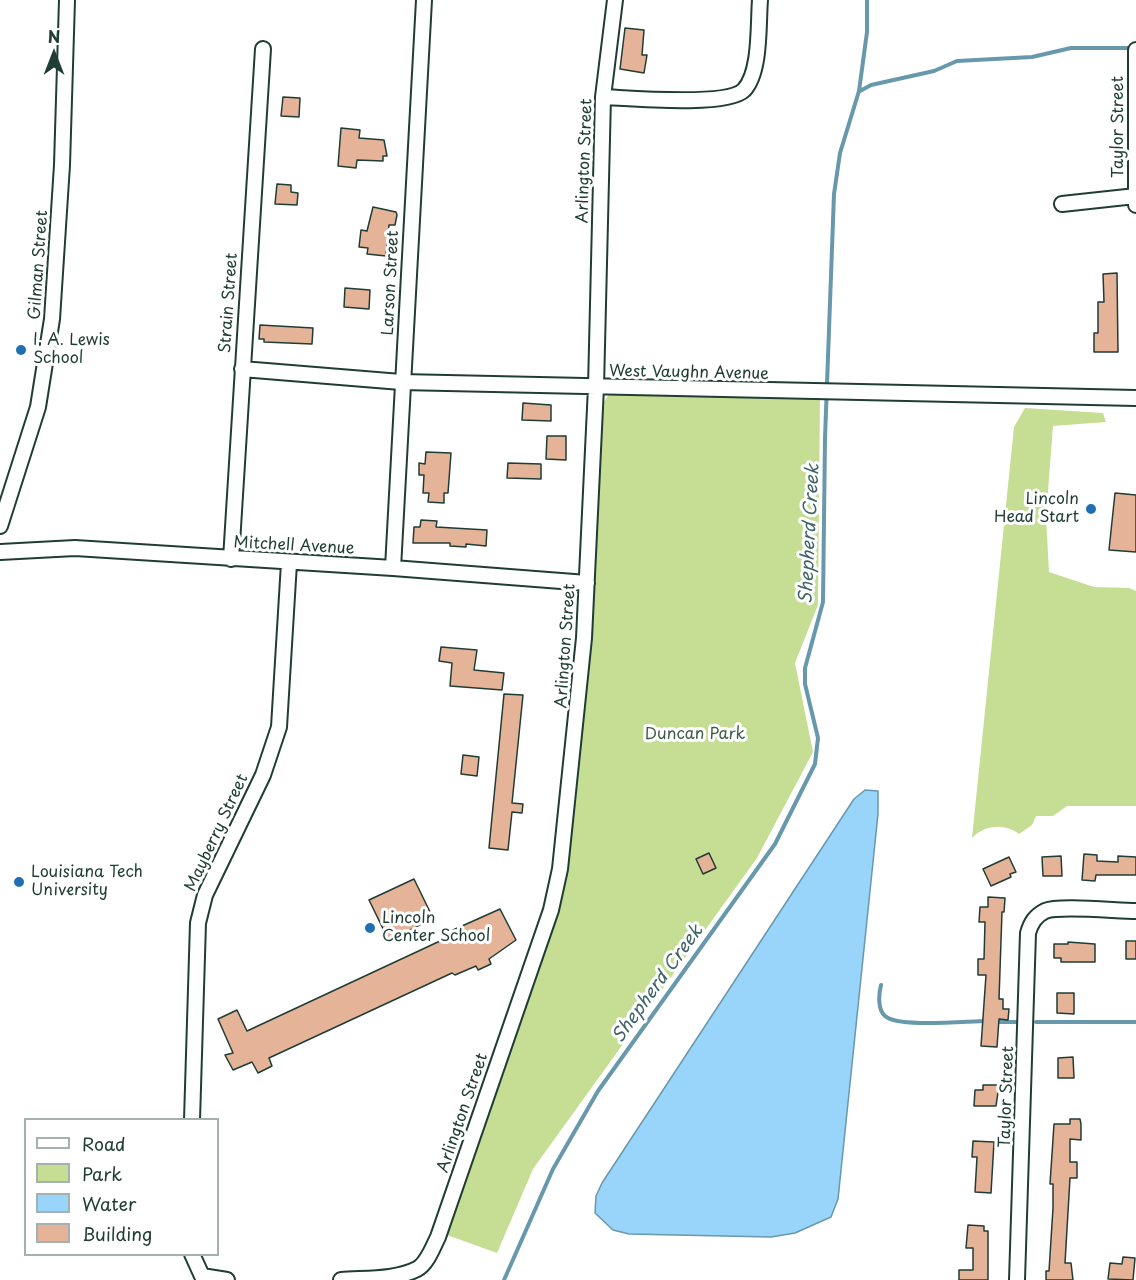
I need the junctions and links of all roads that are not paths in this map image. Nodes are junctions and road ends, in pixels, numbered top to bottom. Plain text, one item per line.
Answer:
1 (67, 0) edge
2 (424, 0) edge
3 (615, 0) edge
4 (760, 0) edge
5 (263, 49) dead end
6 (1136, 50) edge
7 (1135, 69) edge
8 (603, 97) junction
9 (1136, 196) edge
10 (1062, 204) dead end
11 (1136, 205) edge
12 (242, 369) junction
13 (401, 382) junction
14 (596, 387) junction
15 (1136, 398) edge
16 (0, 526) edge
17 (0, 552) edge
18 (231, 559) junction
19 (289, 563) junction
20 (393, 568) junction
21 (587, 583) junction
22 (1136, 911) edge
23 (192, 1118) edge
24 (193, 1256) edge
25 (227, 1280) edge
26 (341, 1280) edge
27 (1017, 1280) edge

1 - 16 street, Gilman Street
2 - 13 street, Larson Street
3 - 8 street, Arlington Street
4 - 8 street
5 - 12 street, Strain Street
6 - 7 street, Taylor Street
7 - 9 street, Taylor Street
8 - 14 street, Arlington Street
9 - 10 street
9 - 11 street, Taylor Street
12 - 13 street, West Vaughn Avenue
12 - 18 street, Strain Street
13 - 14 street, West Vaughn Avenue
13 - 20 street, Larson Street
14 - 15 street, West Vaughn Avenue
14 - 21 street, Arlington Street
17 - 18 street, Mitchell Avenue
18 - 19 street, Mitchell Avenue
19 - 20 street, Mitchell Avenue
19 - 23 street, Mayberry Street
20 - 21 street, Mitchell Avenue
21 - 26 street, Arlington Street
22 - 27 street, Taylor Street
24 - 25 street

